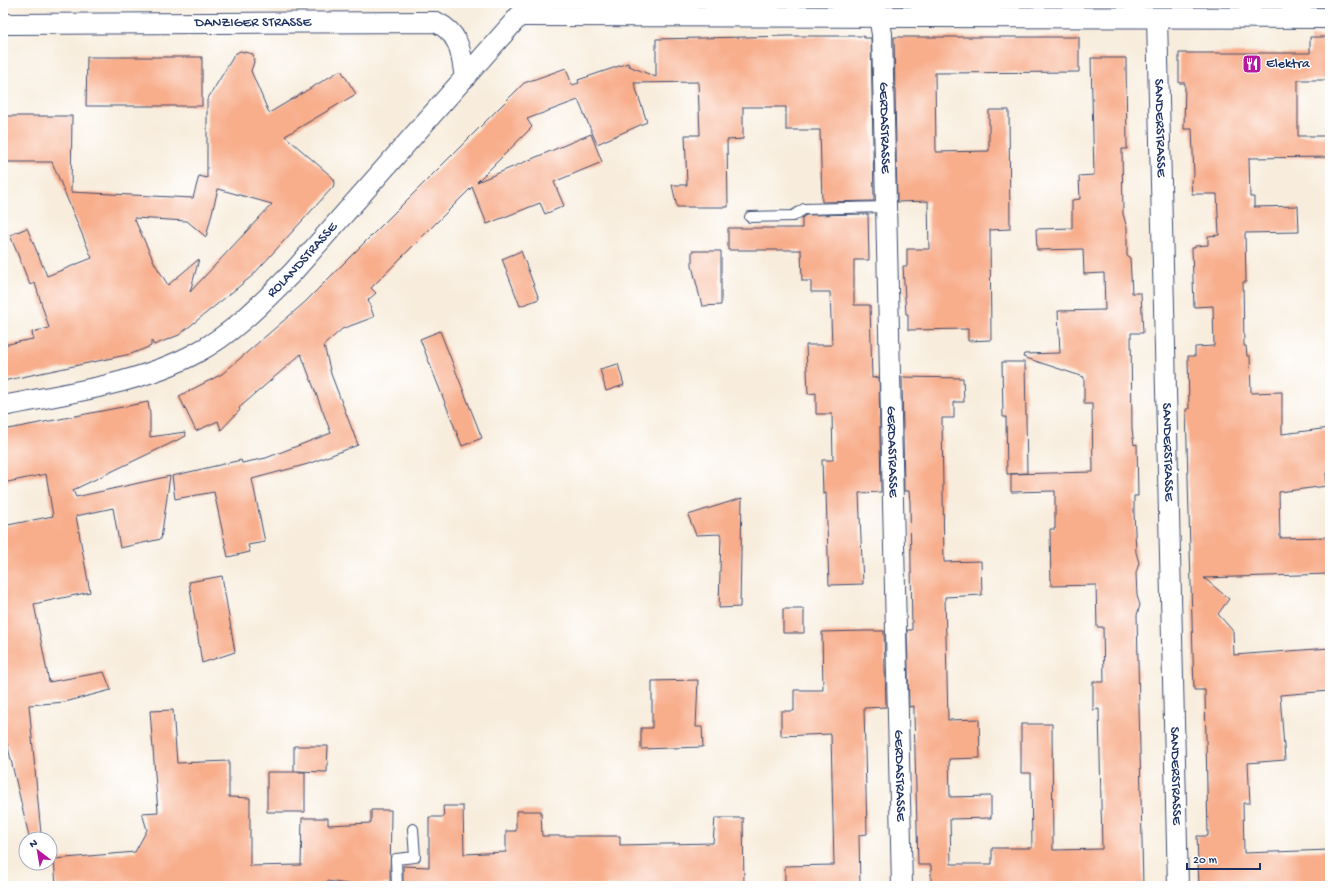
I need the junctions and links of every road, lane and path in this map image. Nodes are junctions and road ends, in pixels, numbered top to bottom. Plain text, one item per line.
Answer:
1 (525, 9) edge
2 (879, 17) junction
3 (1157, 18) junction
4 (1330, 18) edge
5 (3, 24) edge
6 (465, 78) junction
7 (886, 207) junction
8 (750, 217) dead end
9 (3, 406) edge
10 (413, 829) dead end
11 (397, 886) edge
12 (902, 886) edge
13 (1178, 886) edge

1 - 2 street
1 - 6 street, ROLANDSTRASSE
2 - 3 street
2 - 7 street, GERDASTRASSE
3 - 4 street
3 - 13 street, SANDERSTRASSE
5 - 6 street, DANZIGER STRASSE
6 - 9 street, ROLANDSTRASSE
7 - 8 lane
7 - 12 street, GERDASTRASSE
10 - 11 lane

